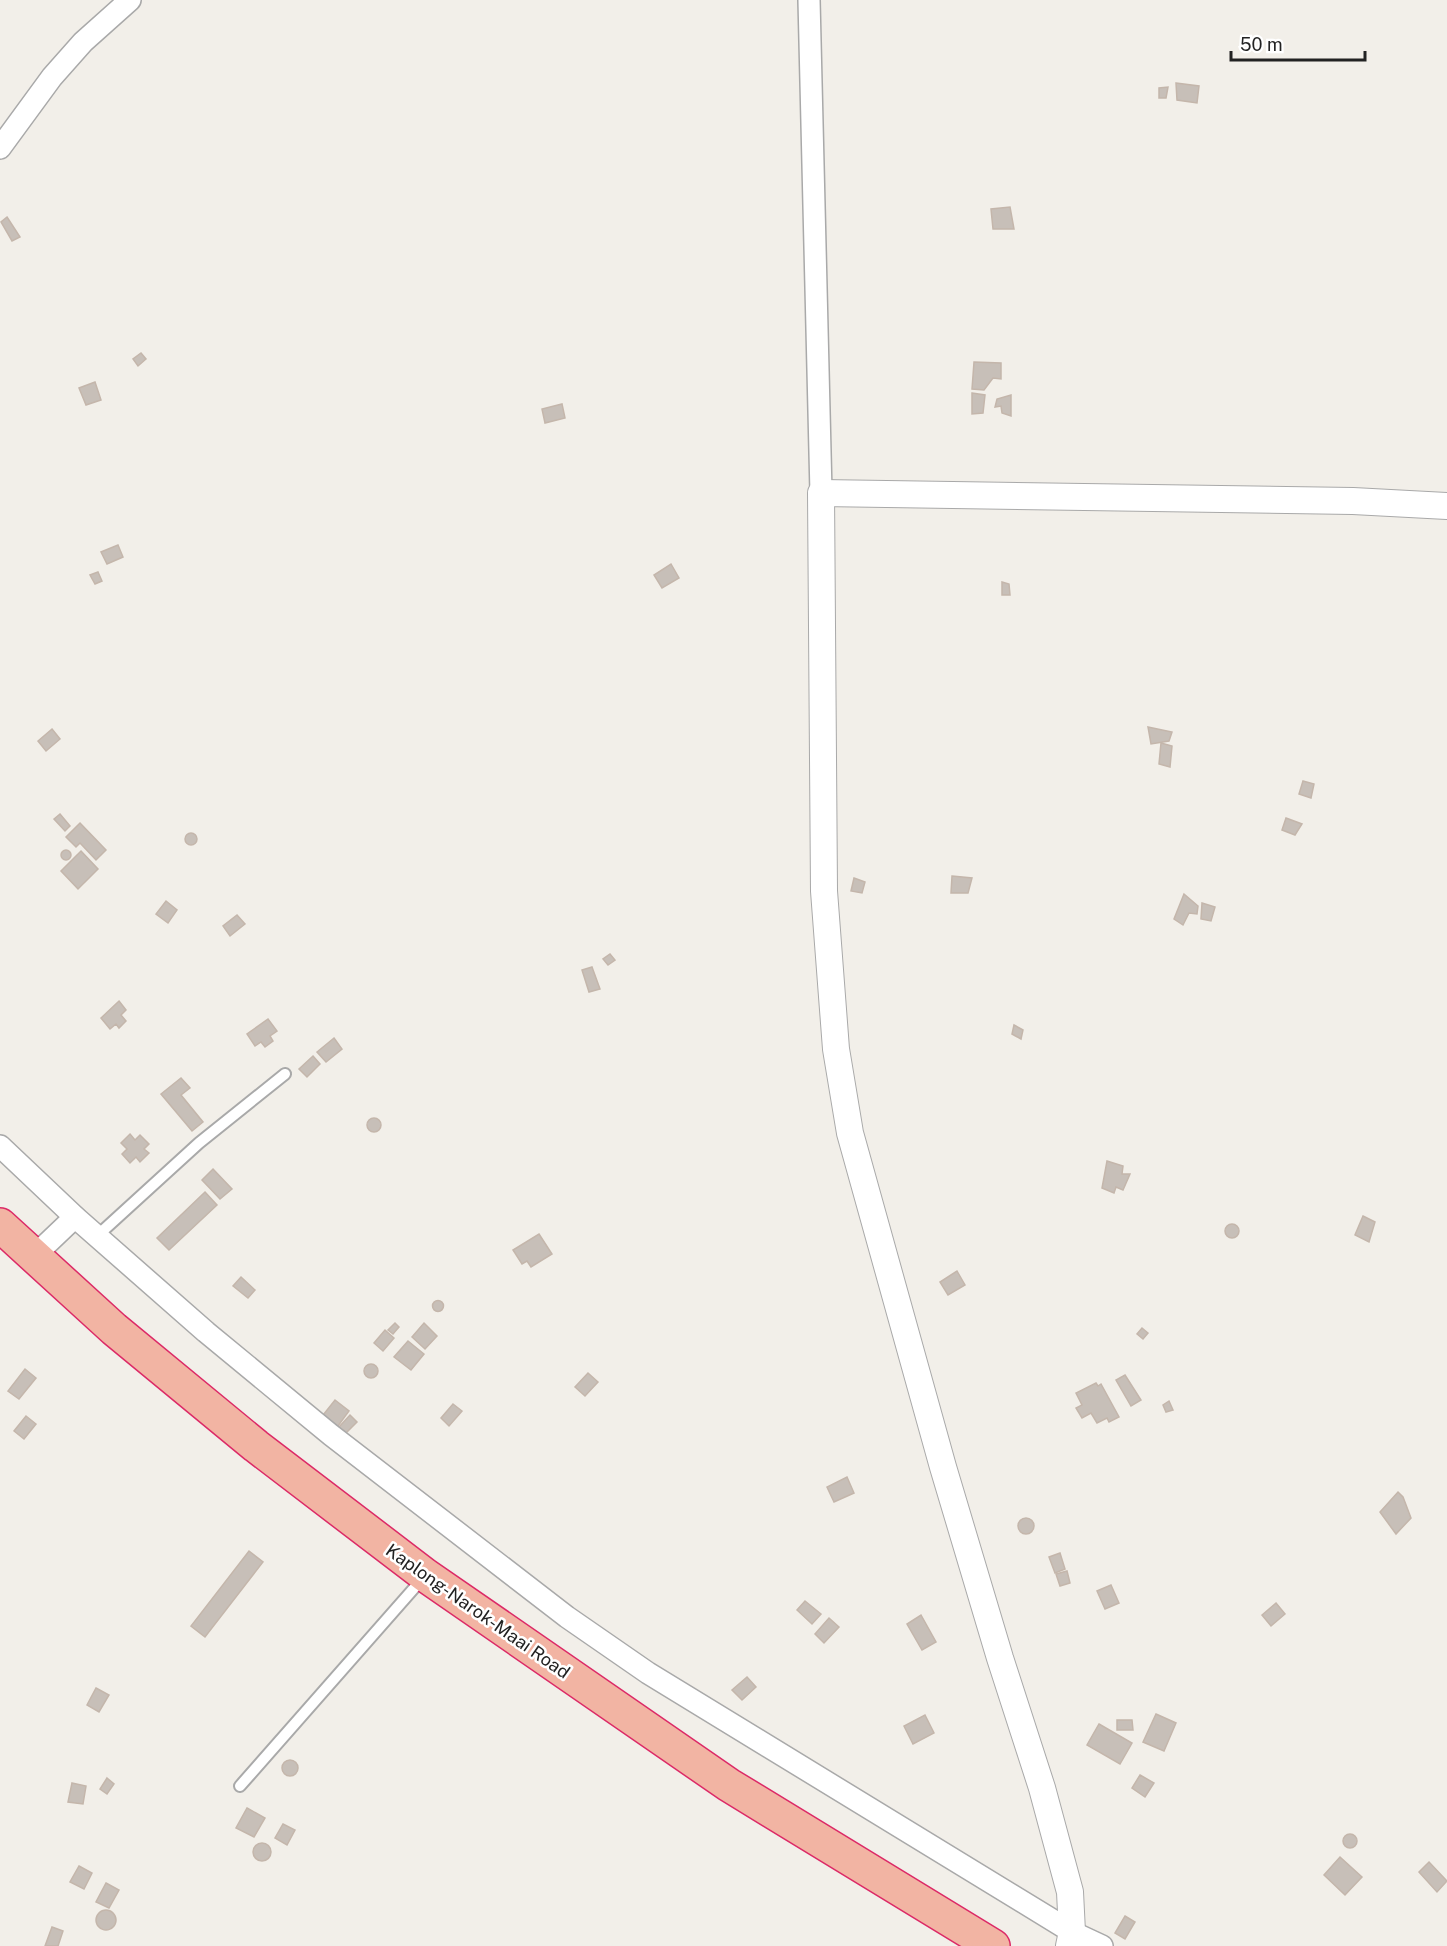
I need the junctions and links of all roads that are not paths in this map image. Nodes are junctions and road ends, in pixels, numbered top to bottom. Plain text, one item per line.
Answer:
1 (130, 0) edge
2 (810, 0) edge
3 (0, 147) edge
4 (821, 493) junction
5 (1447, 506) edge
6 (285, 1074) dead end
7 (0, 1146) edge
8 (75, 1217) junction
9 (0, 1225) edge
10 (97, 1236) junction
11 (33, 1257) junction
12 (425, 1575) junction
13 (240, 1786) dead end
14 (1071, 1939) edge
15 (993, 1946) edge
16 (1102, 1946) edge

1 - 3 street
2 - 4 street
4 - 5 street
4 - 14 street
6 - 10 lane
7 - 8 street
8 - 10 street
8 - 11 street
9 - 11 highway, Kaplong-Narok-Maai Road
10 - 14 street
11 - 12 highway, Kaplong-Narok-Maai Road
12 - 13 lane
12 - 15 highway, Kaplong-Narok-Maai Road
14 - 16 street

